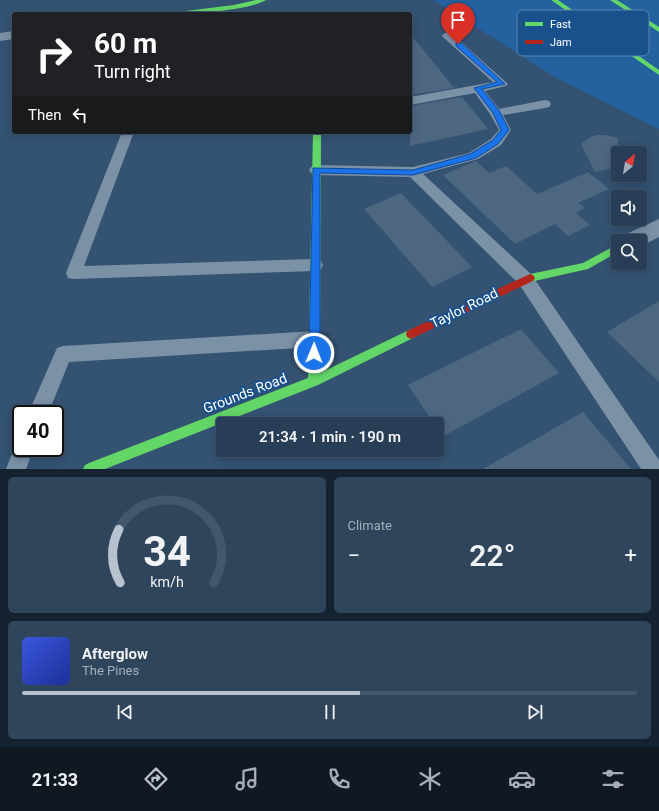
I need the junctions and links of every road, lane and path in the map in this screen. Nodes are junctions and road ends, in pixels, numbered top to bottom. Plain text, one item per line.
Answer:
1 (263, 0) edge
2 (554, 0) edge
3 (613, 0) edge
4 (568, 10) edge
5 (628, 10) edge
6 (193, 12) edge
7 (649, 23) edge
8 (659, 30) edge
9 (12, 35) edge
10 (447, 35) dead end
11 (0, 37) edge
12 (634, 56) edge
13 (659, 73) edge
14 (477, 88) junction
15 (412, 101) edge
16 (546, 104) dead end
17 (496, 112) junction
18 (127, 134) edge
19 (317, 134) edge
20 (316, 170) junction
21 (413, 172) junction
22 (659, 226) edge
23 (645, 234) edge
24 (611, 252) edge
25 (315, 264) junction
26 (525, 279) junction
27 (314, 339) junction
28 (314, 381) junction
29 (42, 405) edge
30 (21, 457) edge
31 (16, 469) edge
32 (89, 469) edge
33 (653, 469) edge

1 - 6 main road
2 - 4 main road
3 - 5 main road
7 - 8 main road
9 - 11 street
10 - 14 lane
12 - 13 main road
14 - 15 lane
14 - 17 lane
16 - 17 lane
17 - 21 lane
18 - 25 lane
19 - 20 main road
20 - 21 lane
20 - 25 main road
21 - 26 lane
22 - 23 street
24 - 26 main road, Taylor Road
25 - 27 main road
26 - 28 main road, Taylor Road
26 - 33 lane
27 - 28 main road
27 - 29 lane
28 - 32 main road, Grounds Road
30 - 31 lane

